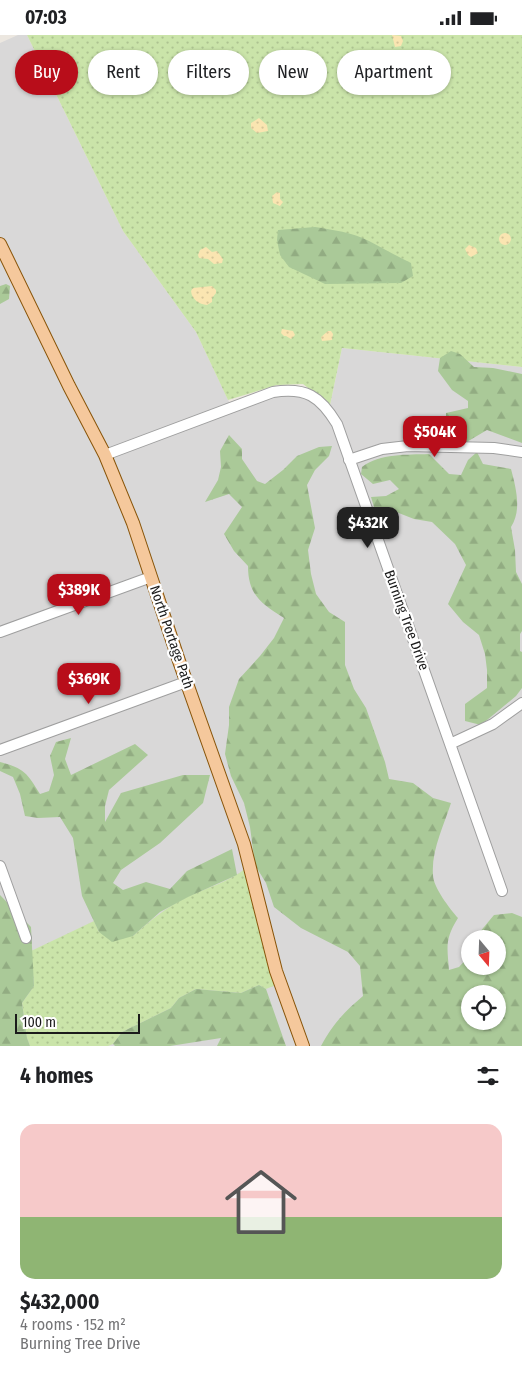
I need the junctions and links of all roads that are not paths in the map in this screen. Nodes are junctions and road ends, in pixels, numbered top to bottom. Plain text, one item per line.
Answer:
1 (0, 244) edge
2 (522, 452) edge
3 (105, 455) junction
4 (349, 460) junction
5 (151, 577) junction
6 (0, 632) edge
7 (186, 682) junction
8 (522, 703) edge
9 (450, 744) junction
10 (0, 750) edge
11 (0, 866) edge
12 (502, 891) dead end
13 (26, 938) dead end
14 (303, 1046) edge

1 - 3 main road, North Portage Path
2 - 4 street
3 - 4 street, Burning Tree Drive
3 - 5 main road, North Portage Path
4 - 9 street, Burning Tree Drive
5 - 6 street
5 - 7 main road, North Portage Path
7 - 10 street
7 - 14 main road, North Portage Path
8 - 9 street
9 - 12 street, Burning Tree Drive
11 - 13 street

